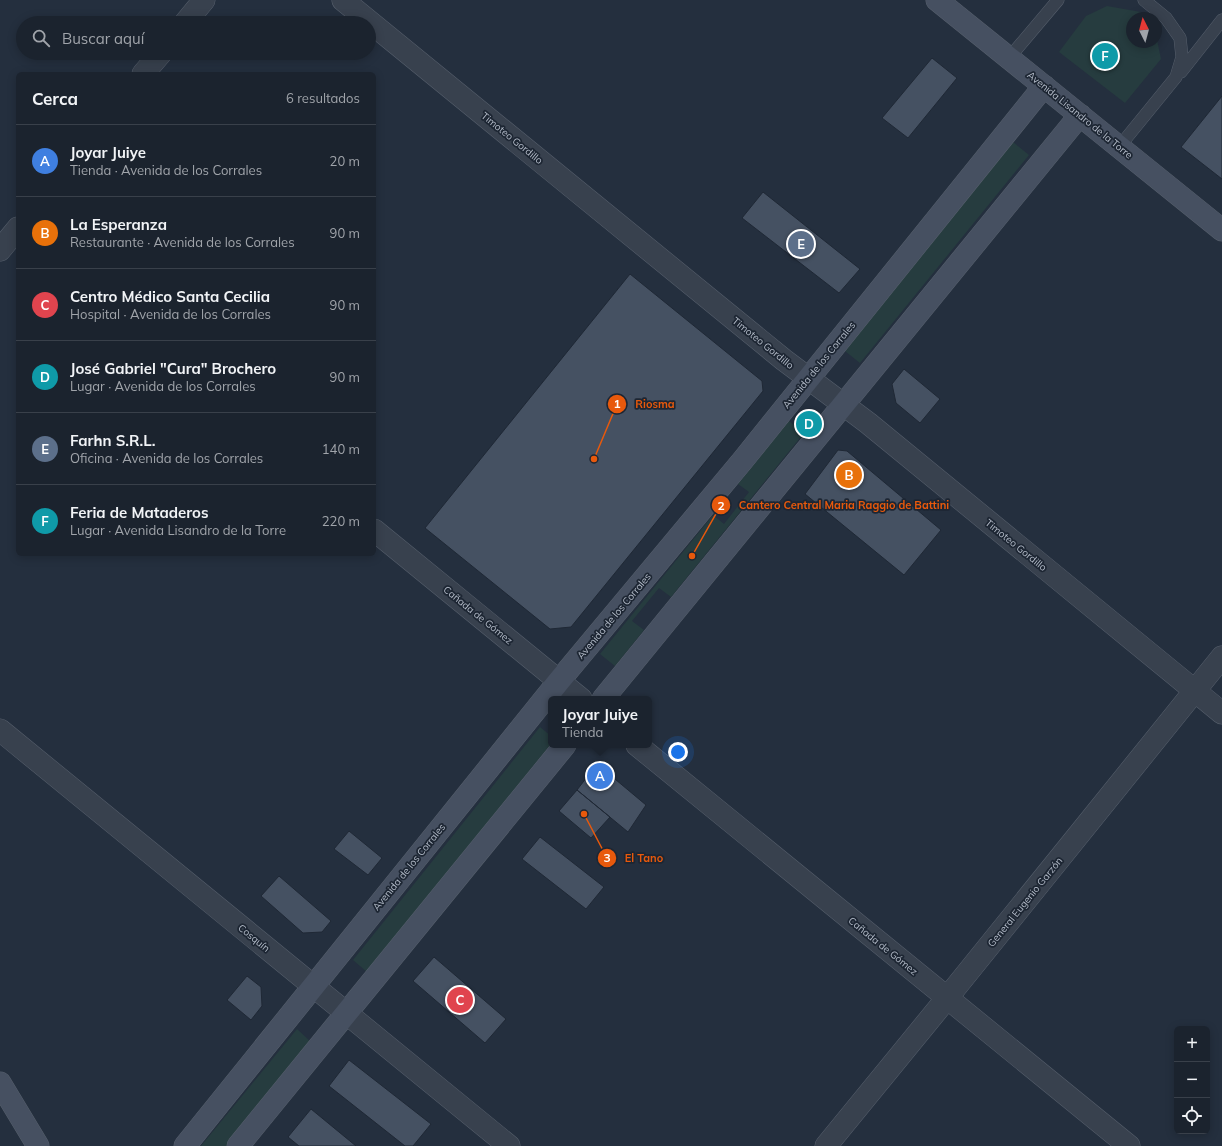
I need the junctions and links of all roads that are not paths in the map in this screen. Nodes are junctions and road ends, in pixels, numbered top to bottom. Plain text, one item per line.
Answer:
1 (204, 0) edge
2 (343, 0) edge
3 (937, 0) edge
4 (1058, 0) edge
5 (1144, 0) edge
6 (191, 16) edge
7 (363, 16) edge
8 (1222, 20) edge
9 (376, 27) edge
10 (1009, 58) junction
11 (155, 60) edge
12 (146, 72) edge
13 (1176, 77) junction
14 (1044, 86) junction
15 (1080, 115) junction
16 (1119, 147) junction
17 (1222, 230) edge
18 (808, 378) junction
19 (843, 404) junction
20 (376, 532) edge
21 (1222, 657) edge
22 (559, 681) junction
23 (1194, 691) junction
24 (577, 696) edge
25 (605, 696) edge
26 (1222, 714) edge
27 (0, 730) edge
28 (563, 748) edge
29 (641, 748) edge
30 (313, 986) junction
31 (947, 998) junction
32 (346, 1013) junction
33 (0, 1083) edge
34 (38, 1146) edge
35 (185, 1146) edge
36 (238, 1146) edge
37 (509, 1146) edge
38 (826, 1146) edge
39 (1129, 1146) edge

1 - 6 street
2 - 7 street, Timoteo Gordillo
3 - 10 main road, Avenida Lisandro de la Torre
4 - 10 lane
5 - 13 lane
8 - 13 lane
9 - 18 street, Timoteo Gordillo
10 - 14 main road, Avenida Lisandro de la Torre
11 - 12 street
13 - 16 lane
14 - 15 main road, Avenida Lisandro de la Torre
14 - 18 main road, Avenida de los Corrales
15 - 16 main road, Avenida Lisandro de la Torre
15 - 19 main road
16 - 17 main road, Avenida Lisandro de la Torre
18 - 19 street, Timoteo Gordillo
18 - 22 main road, Avenida de los Corrales
19 - 23 street, Timoteo Gordillo
19 - 25 main road
20 - 22 street, Cañada de Gómez
21 - 23 street, General Eugenio Garzón
22 - 24 street, Cañada de Gómez
22 - 30 main road, Avenida de los Corrales
23 - 26 street, Timoteo Gordillo
23 - 31 street, General Eugenio Garzón
27 - 30 street, Cosquín
28 - 32 main road
29 - 31 street, Cañada de Gómez
30 - 32 street, Cosquín
30 - 35 main road, Avenida de los Corrales
31 - 38 street, General Eugenio Garzón
31 - 39 street, Cañada de Gómez
32 - 36 main road
32 - 37 street, Cosquín
33 - 34 main road

